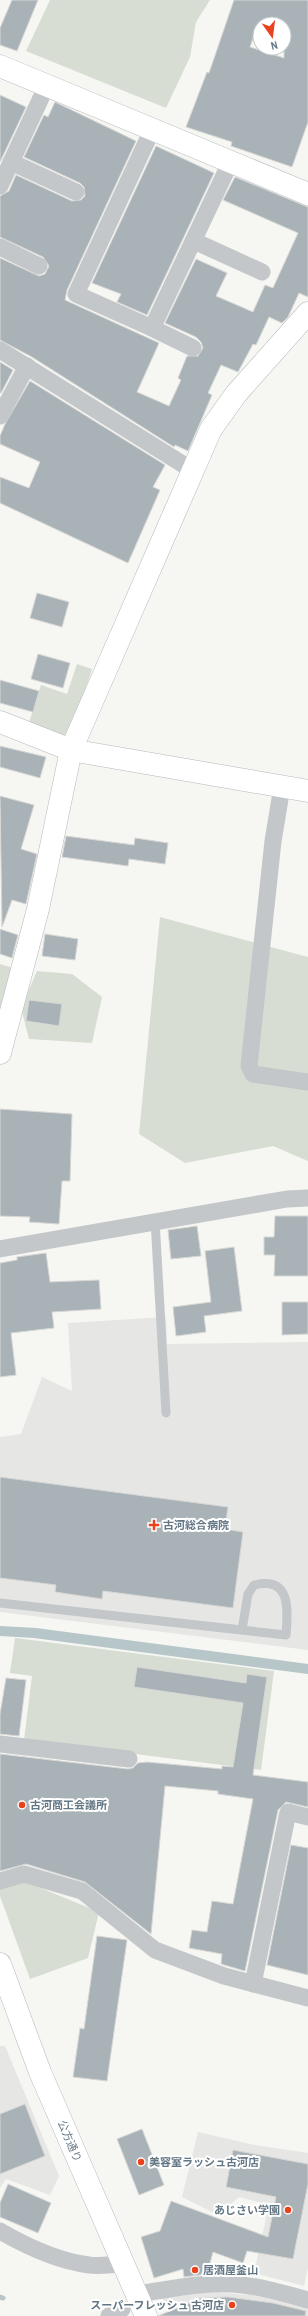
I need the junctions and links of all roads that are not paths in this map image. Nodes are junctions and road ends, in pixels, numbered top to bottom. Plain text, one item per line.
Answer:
1 (0, 66) edge
2 (47, 85) junction
3 (152, 130) junction
4 (11, 162) junction
5 (230, 163) junction
6 (0, 186) edge
7 (76, 192) dead end
8 (308, 194) edge
9 (194, 241) junction
10 (0, 247) edge
11 (39, 266) dead end
12 (262, 272) dead end
13 (308, 313) edge
14 (152, 328) junction
15 (193, 348) dead end
16 (0, 350) edge
17 (27, 366) junction
18 (0, 416) edge
19 (192, 470) junction
20 (0, 722) edge
21 (71, 750) junction
22 (282, 787) junction
23 (308, 791) edge
24 (0, 1053) edge
25 (308, 1082) edge
26 (308, 1198) edge
27 (155, 1220) junction
28 (0, 1249) edge
29 (166, 1413) dead end
30 (0, 1603) edge
31 (242, 1630) junction
32 (0, 1744) edge
33 (130, 1759) dead end
34 (308, 1817) edge
35 (0, 1881) edge
36 (0, 1964) edge
37 (253, 1984) junction
38 (4, 1985) edge
39 (308, 1998) edge
40 (0, 2231) edge
41 (123, 2264) junction
42 (308, 2300) edge
43 (122, 2307) edge
44 (146, 2316) edge

1 - 2 street
2 - 3 street
2 - 4 street
3 - 5 street
3 - 14 street
4 - 6 street
4 - 7 street
5 - 8 street
5 - 9 street
9 - 12 street
9 - 14 street
10 - 11 street
13 - 19 street
14 - 15 street
16 - 17 street
17 - 18 street
17 - 19 street
19 - 21 street
20 - 21 street
21 - 22 street
21 - 24 street
22 - 23 street
22 - 25 street
26 - 27 street
27 - 28 street
27 - 29 lane
30 - 31 lane
31 - 31 lane
32 - 33 street
34 - 37 street
35 - 37 street
36 - 38 street, 公方通り
37 - 39 street
38 - 41 street, 公方通り
40 - 41 street
41 - 43 street, 公方通り
42 - 43 street
43 - 44 street, 公方通り

